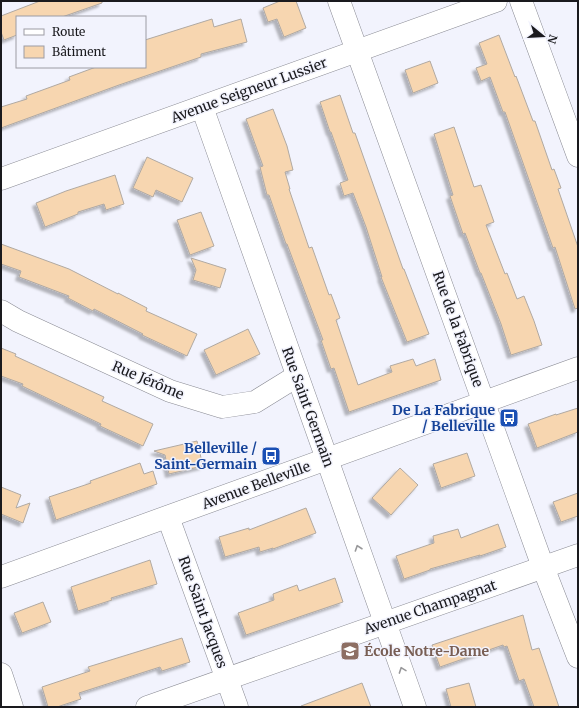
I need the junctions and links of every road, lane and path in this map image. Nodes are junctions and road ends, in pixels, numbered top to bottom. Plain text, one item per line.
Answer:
1 (339, 1) edge
2 (496, 1) edge
3 (521, 1) edge
4 (357, 51) junction
5 (202, 107) junction
6 (578, 156) edge
7 (1, 179) edge
8 (1, 311) edge
9 (578, 368) edge
10 (297, 376) junction
11 (484, 401) junction
12 (327, 459) junction
13 (168, 517) junction
14 (578, 555) edge
15 (543, 568) junction
16 (1, 577) edge
17 (385, 623) junction
18 (578, 657) edge
19 (1, 674) edge
20 (227, 679) junction
21 (12, 707) edge
22 (147, 707) edge
23 (237, 707) edge
24 (415, 707) edge

1 - 4 street, Rue de la Fabrique
2 - 4 street, Avenue Seigneur Lussier
3 - 6 street
4 - 5 street, Avenue Seigneur Lussier
4 - 11 street, Rue de la Fabrique
5 - 7 street, Avenue Seigneur Lussier
5 - 10 street, Rue Saint Germain
8 - 10 street, Rue Jérôme
9 - 11 street, Avenue Belleville
10 - 12 street, Rue Saint Germain
11 - 12 street, Avenue Belleville
11 - 15 street, Rue de la Fabrique
12 - 13 street, Avenue Belleville
17 -> 12 street, Rue Saint Germain
13 - 16 street, Avenue Belleville
13 - 20 street, Rue Saint Jacques
14 - 15 street, Avenue Champagnat
15 - 17 street, Avenue Champagnat
15 - 18 street, Rue de la Fabrique
17 - 20 street, Avenue Champagnat
24 -> 17 street, Rue Saint Germain
19 - 21 street
20 - 22 street, Avenue Champagnat
20 - 23 street, Rue Saint Jacques

